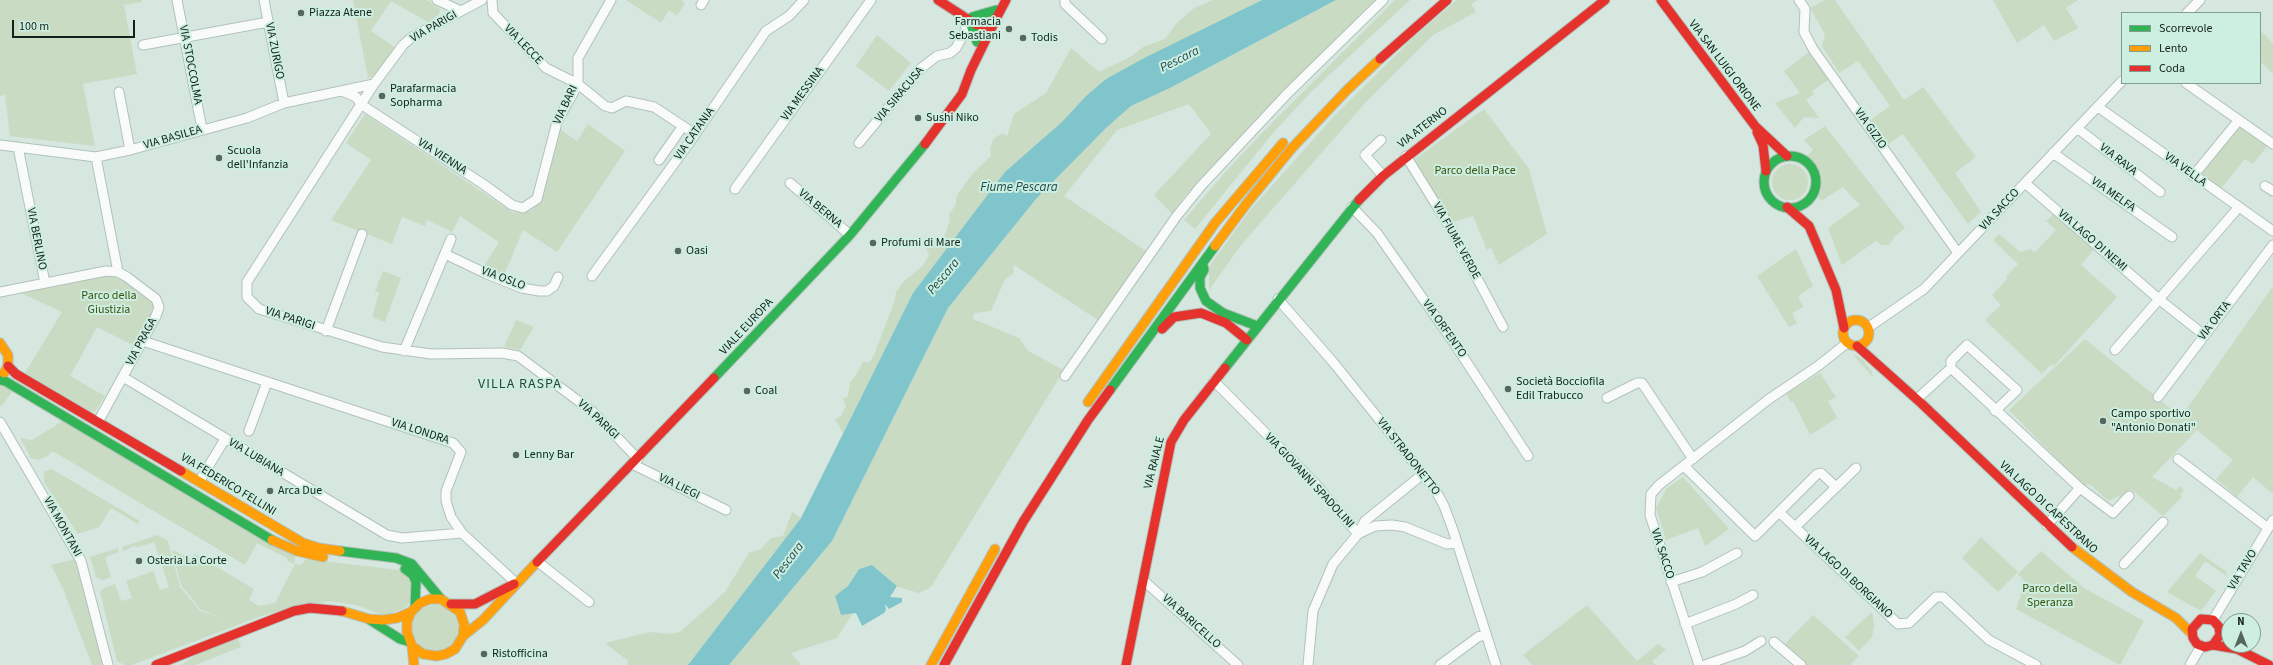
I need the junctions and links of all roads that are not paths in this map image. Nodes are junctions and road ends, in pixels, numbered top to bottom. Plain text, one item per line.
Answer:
1 (177, 0) edge
2 (264, 0) edge
3 (437, 0) edge
4 (492, 0) edge
5 (611, 0) edge
6 (803, 0) edge
7 (871, 0) edge
8 (938, 0) edge
9 (1006, 0) edge
10 (1065, 0) edge
11 (1383, 0) edge
12 (1447, 0) edge
13 (1605, 0) edge
14 (1661, 0) edge
15 (1799, 0) edge
16 (2200, 0) edge
17 (480, 1) edge
18 (461, 11) junction
19 (2188, 12) edge
20 (493, 13) junction
21 (997, 14) junction
22 (969, 17) junction
23 (268, 22) junction
24 (985, 27) junction
25 (987, 37) junction
26 (184, 38) junction
27 (1102, 39) dead end
28 (977, 42) junction
29 (143, 45) dead end
30 (971, 70) junction
31 (2121, 82) edge
32 (374, 84) junction
33 (578, 84) junction
34 (2187, 84) edge
35 (342, 91) junction
36 (119, 92) dead end
37 (284, 103) junction
38 (362, 105) junction
39 (2098, 107) junction
40 (2239, 120) junction
41 (683, 126) junction
42 (1755, 126) junction
43 (2077, 128) junction
44 (202, 130) junction
45 (695, 134) junction
46 (1290, 135) dead end
47 (1382, 140) dead end
48 (859, 143) dead end
49 (2273, 144) edge
50 (0, 146) edge
51 (18, 147) junction
52 (130, 150) junction
53 (2053, 154) junction
54 (1406, 156) junction
55 (1787, 156) junction
56 (96, 157) junction
57 (659, 160) dead end
58 (1766, 171) junction
59 (1383, 176) junction
60 (2193, 176) junction
61 (2025, 183) junction
62 (483, 184) junction
63 (790, 184) dead end
64 (735, 188) dead end
65 (477, 192) dead end
66 (2160, 192) dead end
67 (1810, 198) junction
68 (1352, 207) junction
69 (1787, 207) junction
70 (523, 208) joint
71 (2238, 208) junction
72 (1809, 226) junction
73 (2273, 231) edge
74 (362, 234) dead end
75 (850, 235) junction
76 (2172, 237) dead end
77 (451, 239) dead end
78 (2273, 245) edge
79 (1958, 253) junction
80 (445, 254) junction
81 (1203, 263) junction
82 (118, 272) junction
83 (592, 276) dead end
84 (558, 277) dead end
85 (45, 283) junction
86 (1836, 290) junction
87 (0, 292) edge
88 (1278, 299) junction
89 (2160, 300) junction
90 (1860, 320) junction
91 (1257, 326) junction
92 (1503, 327) dead end
93 (1844, 328) junction
94 (1869, 328) junction
95 (326, 331) junction
96 (1153, 331) junction
97 (2204, 335) junction
98 (1246, 340) junction
99 (1868, 340) junction
100 (143, 341) junction
101 (0, 343) edge
102 (1847, 343) junction
103 (1857, 346) junction
104 (2115, 350) dead end
105 (404, 351) junction
106 (1878, 364) junction
107 (8, 366) junction
108 (1951, 368) junction
109 (1065, 376) dead end
110 (123, 377) junction
111 (0, 378) edge
112 (268, 382) junction
113 (1214, 382) junction
114 (2158, 397) dead end
115 (1607, 398) dead end
116 (1917, 399) junction
117 (1082, 411) dead end
118 (1995, 411) junction
119 (0, 422) edge
120 (98, 422) junction
121 (249, 431) dead end
122 (225, 439) junction
123 (1528, 456) dead end
124 (1693, 459) junction
125 (2178, 459) dead end
126 (635, 461) junction
127 (1684, 466) junction
128 (1856, 468) dead end
129 (1423, 474) junction
130 (200, 482) junction
131 (1836, 487) junction
132 (2080, 488) junction
133 (2129, 496) dead end
134 (726, 510) dead end
135 (1375, 512) junction
136 (1779, 512) junction
137 (2163, 522) dead end
138 (2271, 524) edge
139 (1381, 525) junction
140 (2047, 525) junction
141 (1795, 527) junction
142 (462, 533) junction
143 (1358, 534) junction
144 (999, 541) dead end
145 (1457, 543) junction
146 (1737, 552) dead end
147 (538, 562) junction
148 (2124, 564) dead end
149 (1143, 580) junction
150 (1671, 582) junction
151 (516, 583) junction
152 (1753, 595) dead end
153 (441, 599) junction
154 (589, 602) dead end
155 (451, 604) junction
156 (413, 609) junction
157 (2176, 618) junction
158 (369, 619) junction
159 (2213, 620) junction
160 (2197, 622) junction
161 (1685, 624) junction
162 (2221, 631) joint
163 (1486, 634) junction
164 (2192, 634) junction
165 (463, 636) junction
166 (1760, 641) dead end
167 (1774, 642) dead end
168 (411, 644) junction
169 (2213, 645) junction
170 (2201, 646) junction
171 (2221, 646) edge
172 (2246, 653) edge
173 (441, 656) junction
174 (108, 665) edge
175 (156, 665) edge
176 (414, 665) edge
177 (429, 665) edge
178 (931, 665) edge
179 (944, 665) edge
180 (1126, 665) edge
181 (1238, 665) edge
182 (1308, 665) edge
183 (1440, 665) edge
184 (1496, 665) edge
185 (1699, 665) edge
186 (1705, 665) edge
187 (1801, 665) edge
188 (2036, 665) edge
189 (2190, 665) edge
190 (2269, 665) edge

1 - 26 street, VIA STOCCOLMA
2 - 23 street, VIA ZURIGO
3 - 18 street
4 - 20 street
5 - 33 street, VIA BARI
6 - 45 street, VIA CATANIA
7 - 64 street, VIA MESSINA
8 - 22 main road
9 - 21 main road, VIALE EUROPA
10 - 27 street
11 - 109 street
12 - 81 main road
13 - 54 main road, VIA ATERNO
14 - 42 main road, VIA SAN LUIGI ORIONE
15 - 79 street, VIA GIZIO
16 - 19 street
17 - 18 street, VIA PARIGI
17 - 20 street, VIA LECCE
18 - 32 street, VIA PARIGI
20 - 33 street, VIA LECCE
21 - 22 main road
21 - 24 main road
21 - 25 main road, VIALE EUROPA
22 - 24 main road
22 - 28 main road
22 - 48 street, VIA SIRACUSA
23 - 26 street
23 - 37 street, VIA ZURIGO
24 - 25 main road
24 - 28 main road, VIALE EUROPA
25 - 30 main road, VIALE EUROPA
26 - 29 street
26 - 44 street, VIA STOCCOLMA
28 - 30 main road, VIALE EUROPA
30 - 75 main road, VIALE EUROPA
31 - 39 street, VIA SACCO
32 - 35 street, VIA BASILEA
32 - 38 street, VIA PARIGI
33 - 41 street, VIA LECCE
33 - 70 street, VIA BARI
34 - 40 street
35 - 37 street, VIA BASILEA
35 - 38 street
36 - 52 street
37 - 44 street, VIA BASILEA
38 - 62 street, VIA VIENNA
38 - 95 street, VIA PARIGI
39 - 43 street, VIA SACCO
39 - 60 street, VIA VELLA
40 - 49 street
40 - 60 street
41 - 45 street, VIA LECCE
41 - 57 street
42 - 55 main road, VIA SAN LUIGI ORIONE
42 - 58 main road, VIA SAN LUIGI ORIONE
43 - 53 street, VIA SACCO
43 - 66 street, VIA RAVA
44 - 52 street, VIA BASILEA
45 - 83 street, VIA CATANIA
46 - 117 main road
47 - 59 street
50 - 51 street, VIA BASILEA
51 - 56 street, VIA BASILEA
51 - 85 street, VIA BERLINO
52 - 56 street, VIA BASILEA
53 - 61 street, VIA SACCO
53 - 76 street, VIA MELFA
54 - 59 main road, VIA ATERNO
54 - 92 street, VIA FIUME VERDE
55 - 58 main road
55 - 67 main road
56 - 82 street
58 - 69 main road
59 - 68 main road, VIA ATERNO
60 - 71 street, VIA VELLA
61 - 79 street, VIA SACCO
61 - 89 street, VIA LAGO DI NEMI
62 - 65 street
62 - 70 street, VIA VIENNA
63 - 75 street, VIA BERNA
67 - 69 main road
67 - 72 main road
68 - 88 main road, VIA ATERNO
68 - 123 street, VIA ORFENTO
69 - 72 main road
71 - 73 street, VIA VELLA
71 - 89 street
72 - 86 main road
74 - 95 street
75 - 126 main road, VIALE EUROPA
77 - 80 street
78 - 97 street, VIA ORTA
79 - 94 street, VIA SACCO
80 - 84 street, VIA OSLO
80 - 105 street
81 - 91 main road
81 - 96 main road
82 - 85 street, VIA BERLINO
82 - 100 street, VIA PRAGA
85 - 87 street
86 - 90 main road
86 - 93 main road
88 - 91 main road, VIA RAIALE
88 - 129 street, VIA STRADONETTO
89 - 97 street, VIA LAGO DI NEMI
89 - 104 street
90 - 93 main road
90 - 94 main road
91 - 98 main road, VIA RAIALE
93 - 102 main road
94 - 99 main road
95 - 105 street, VIA PARIGI
96 - 98 main road
96 - 179 main road
97 - 114 street, VIA ORTA
98 - 113 main road, VIA RAIALE
99 - 103 main road
99 - 106 main road, VIA LAGO DI CAPESTRANO
100 - 110 street, VIA PRAGA
100 - 112 street, VIA LONDRA
101 - 107 main road
102 - 103 main road
102 - 124 street, VIA SACCO
103 - 106 main road, VIA LAGO DI CAPESTRANO
105 - 126 street, VIA PARIGI
106 - 116 main road, VIA LAGO DI CAPESTRANO
107 - 111 main road
107 - 120 main road, VIA FEDERICO FELLINI
108 - 116 street
108 - 118 street
108 - 118 street
110 - 120 street, VIA PRAGA
110 - 122 street, VIA LUBIANA
111 - 156 main road, VIA FEDERICO FELLINI
112 - 121 street
112 - 142 street, VIA LONDRA
113 - 143 street, VIA GIOVANNI SPADOLINI
113 - 149 main road, VIA RAIALE
115 - 124 street
116 - 140 main road, VIA LAGO DI CAPESTRANO
118 - 132 street
119 - 174 street, VIA MONTANI
120 - 130 main road, VIA FEDERICO FELLINI
122 - 130 street
122 - 142 street, VIA LUBIANA
124 - 127 street, VIA SACCO
125 - 138 street
126 - 134 street, VIA LIEGI
126 - 147 main road, VIALE EUROPA
127 - 136 street
127 - 150 street, VIA SACCO
128 - 131 street, VIA LAGO DI BORGIANO
129 - 135 street, VIA GIOVANNI SPADOLINI
129 - 145 street, VIA STRADONETTO
130 - 153 main road, VIA FEDERICO FELLINI
131 - 136 street
131 - 141 street, VIA LAGO DI BORGIANO
132 - 133 street
132 - 140 street
135 - 139 street
135 - 143 street, VIA GIOVANNI SPADOLINI
136 - 141 street, VIA LAGO DI BORGIANO
137 - 148 street
138 - 159 street, VIA TAVO
139 - 143 street
139 - 145 street
140 - 157 main road, VIA LAGO DI CAPESTRANO
141 - 188 street, VIA LAGO DI BORGIANO
142 - 151 street, VIA LONDRA
143 - 182 street
144 - 178 main road
145 - 163 street, VIA STRADONETTO
146 - 150 street
147 - 151 main road, VIALE EUROPA
147 - 154 street
149 - 180 main road, VIA RAIALE
149 - 181 street, VIA BARICELLO
150 - 161 street, VIA SACCO
151 - 155 main road, VIALE EUROPA
151 - 165 main road, VIALE EUROPA
152 - 161 street
153 - 155 main road
153 - 156 main road
155 - 165 main road
156 - 158 main road
156 - 168 main road
157 - 160 main road, VIA LAGO DI CAPESTRANO
157 - 164 main road, VIA LAGO DI CAPESTRANO
158 - 168 main road
158 - 175 main road
159 - 160 main road
159 - 162 main road
160 - 164 main road
161 - 185 street, VIA SACCO
162 - 169 main road
163 - 183 street
163 - 184 street, VIA STRADONETTO
164 - 170 main road
165 - 173 main road
166 - 186 street
167 - 187 street
168 - 173 main road
168 - 176 main road
169 - 170 main road
169 - 171 main road
170 - 189 street
172 - 190 main road
173 - 177 main road

